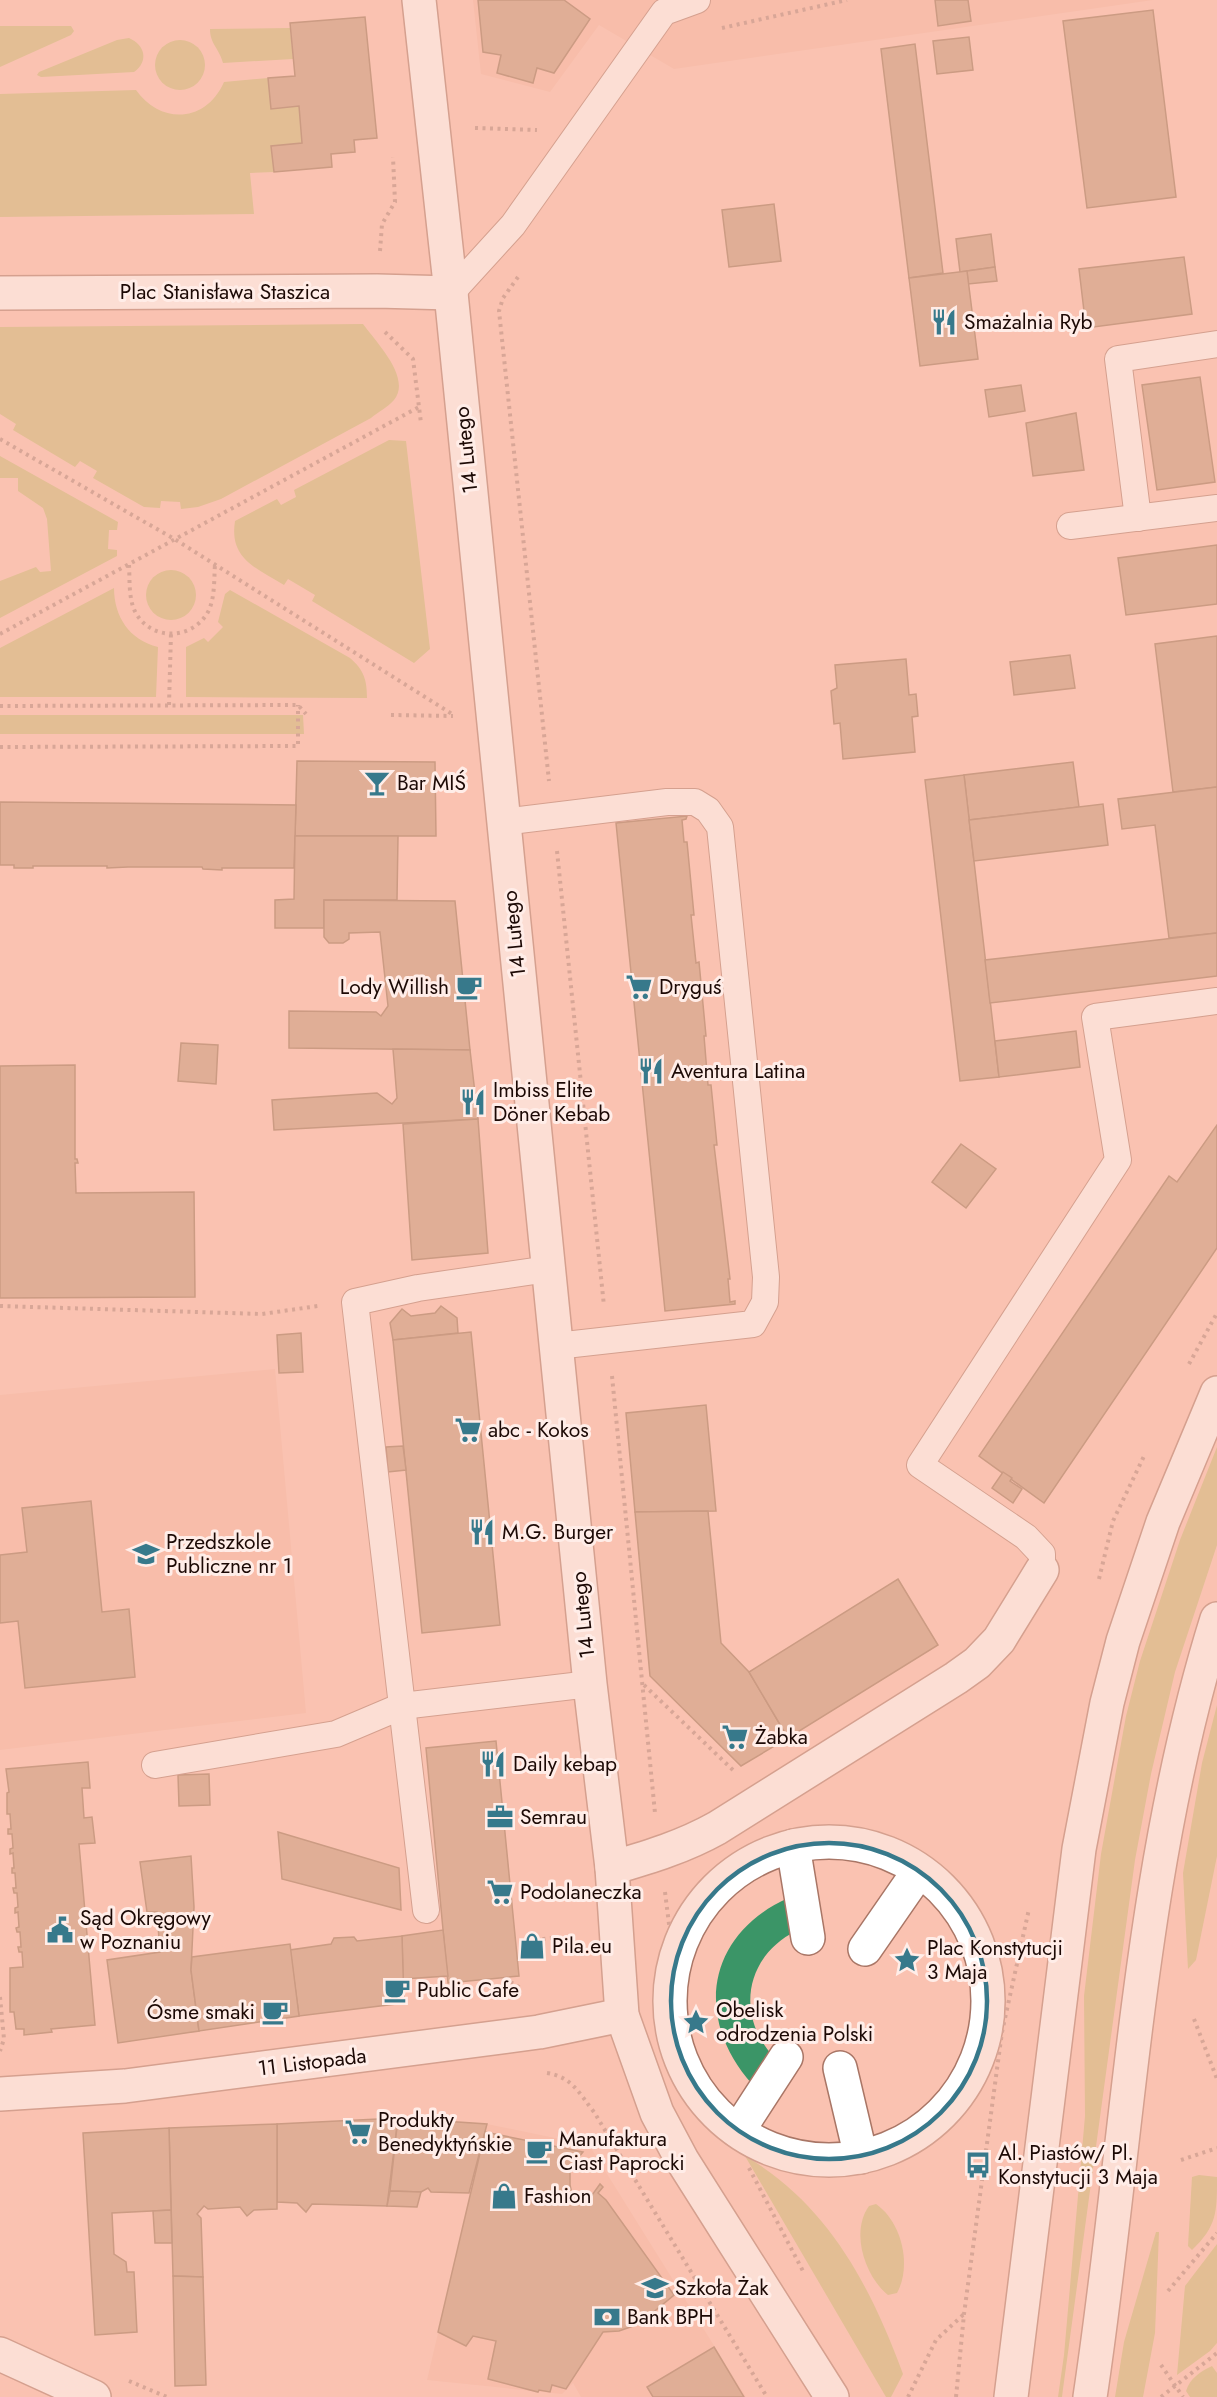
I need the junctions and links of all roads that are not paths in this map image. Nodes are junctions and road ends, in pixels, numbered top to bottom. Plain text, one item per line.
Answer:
1 (419, 0) edge
2 (697, 0) edge
3 (0, 293) edge
4 (451, 293) junction
5 (1217, 344) edge
6 (1217, 508) edge
7 (1137, 518) junction
8 (1070, 526) dead end
9 (503, 822) junction
10 (1217, 1001) edge
11 (548, 1269) junction
12 (556, 1346) junction
13 (1217, 1393) edge
14 (1042, 1570) joint
15 (1217, 1619) edge
16 (590, 1684) junction
17 (402, 1706) junction
18 (154, 1765) dead end
19 (793, 1846) junction
20 (612, 1868) junction
21 (920, 1870) junction
22 (426, 1910) dead end
23 (808, 1938) dead end
24 (865, 1948) dead end
25 (622, 2015) junction
26 (786, 2057) dead end
27 (840, 2068) dead end
28 (0, 2094) edge
29 (731, 2133) junction
30 (861, 2157) junction
31 (0, 2354) edge
32 (94, 2397) edge
33 (832, 2397) edge
34 (1011, 2397) edge
35 (1090, 2397) edge

1 - 4 street, 14 Lutego
2 - 4 lane
3 - 4 street, Plac Stanisława Staszica
4 - 9 street, 14 Lutego
5 - 7 lane
6 - 7 lane
7 - 8 lane
9 - 11 street, 14 Lutego
9 - 12 lane
10 - 14 lane
11 - 12 street, 14 Lutego
11 - 17 lane
12 - 16 street, 14 Lutego
13 - 34 street
14 - 20 street
15 - 35 street
16 - 17 lane
16 - 20 street, 14 Lutego
17 - 18 lane
17 - 22 lane
19 - 21 street
19 - 23 street
19 - 29 street
20 - 25 street
21 - 24 street
21 - 30 street
25 - 28 street, 11 Listopada
25 - 33 street
26 - 29 street
27 - 30 street
29 - 30 street
31 - 32 street

